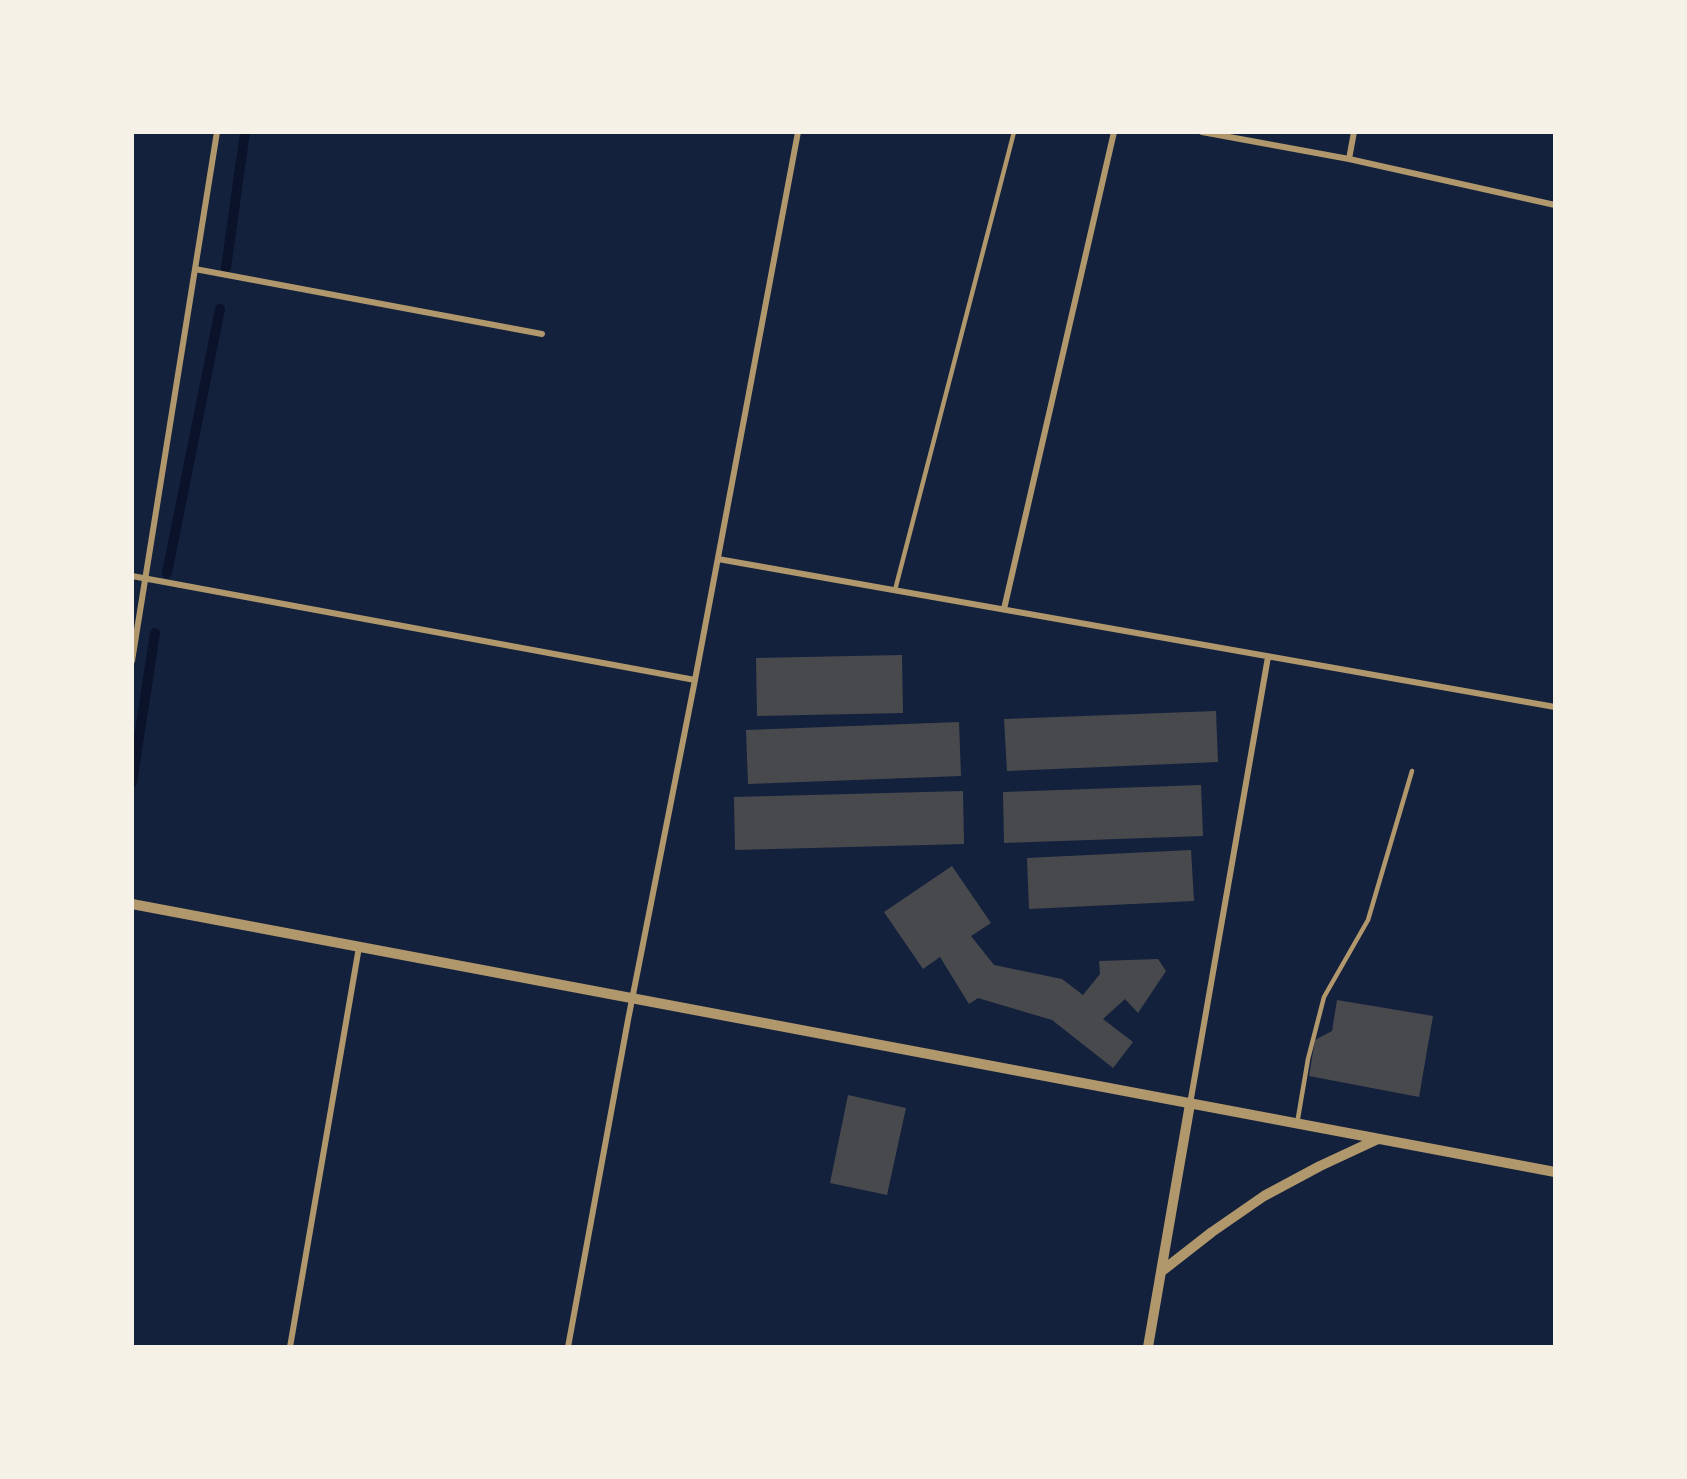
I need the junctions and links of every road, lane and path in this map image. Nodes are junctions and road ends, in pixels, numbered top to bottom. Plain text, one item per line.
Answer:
1 (218, 132) edge
2 (798, 132) edge
3 (1014, 132) edge
4 (1113, 132) edge
5 (1202, 132) edge
6 (1354, 132) edge
7 (1349, 159) junction
8 (1555, 205) edge
9 (195, 269) junction
10 (542, 334) dead end
11 (718, 559) junction
12 (132, 576) edge
13 (146, 578) junction
14 (895, 590) junction
15 (1004, 609) junction
16 (1268, 657) junction
17 (132, 661) edge
18 (695, 680) junction
19 (1555, 707) edge
20 (1412, 771) dead end
21 (132, 904) edge
22 (359, 947) junction
23 (632, 999) junction
24 (1191, 1104) junction
25 (1297, 1124) junction
26 (1378, 1139) junction
27 (1555, 1172) edge
28 (1162, 1271) junction
29 (290, 1347) edge
30 (568, 1347) edge
31 (1148, 1347) edge

1 - 9 street
2 - 11 street
3 - 14 lane
4 - 15 street
5 - 7 street
6 - 7 street
7 - 8 street
9 - 10 street
9 - 13 street
11 - 14 street
11 - 18 street
12 - 13 street
13 - 17 street
13 - 18 street
14 - 15 street
15 - 16 street
16 - 19 street
16 - 24 street
18 - 23 street
20 - 25 lane
21 - 22 street
22 - 23 street
22 - 29 street
23 - 24 street
23 - 30 street
24 - 25 street
24 - 28 street
25 - 26 street
26 - 27 street
26 - 28 street
28 - 31 street

